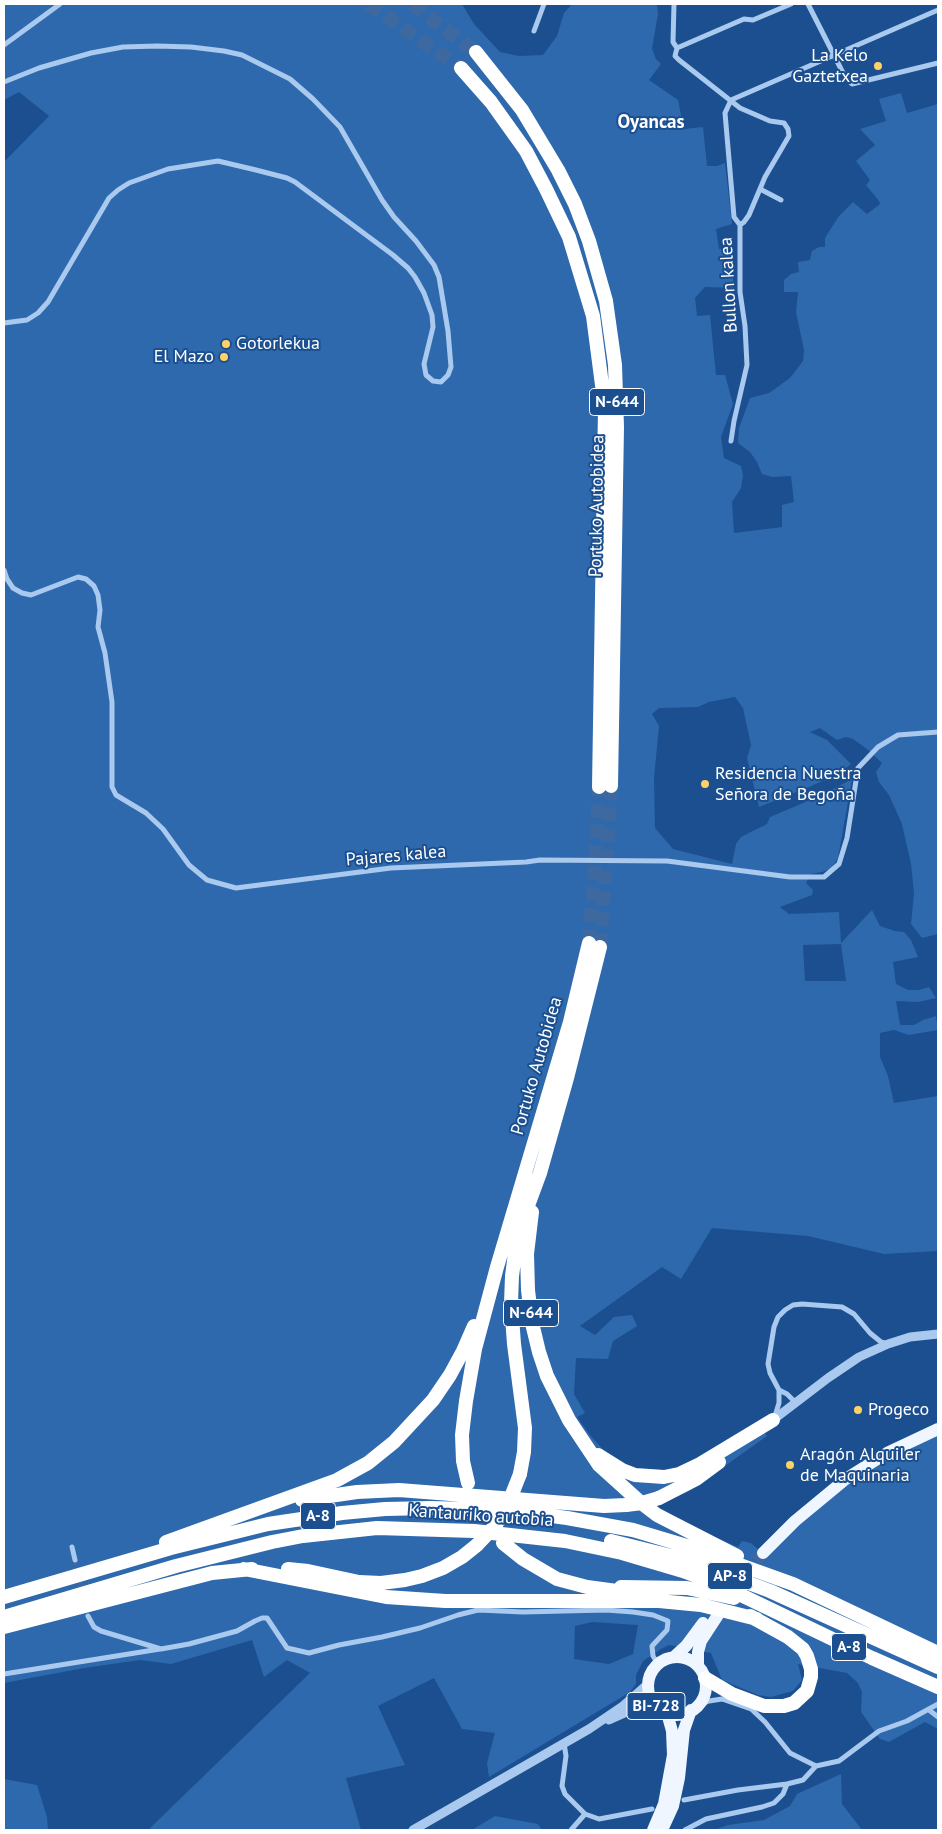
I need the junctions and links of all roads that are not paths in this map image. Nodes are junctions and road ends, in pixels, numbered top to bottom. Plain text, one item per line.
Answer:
1 (60, 4) edge
2 (544, 4) edge
3 (674, 4) edge
4 (790, 4) edge
5 (808, 4) edge
6 (938, 10) edge
7 (534, 31) dead end
8 (4, 45) edge
9 (677, 48) junction
10 (476, 52) tunnel mouth
11 (834, 55) junction
12 (938, 63) edge
13 (461, 68) tunnel mouth
14 (4, 82) edge
15 (731, 100) junction
16 (760, 189) junction
17 (781, 200) dead end
18 (740, 225) junction
19 (4, 323) edge
20 (731, 441) dead end
21 (4, 570) edge
22 (938, 732) edge
23 (540, 1173) junction
24 (497, 1267) junction
25 (938, 1334) edge
26 (888, 1344) junction
27 (779, 1390) junction
28 (796, 1403) junction
29 (774, 1420) junction
30 (938, 1429) edge
31 (938, 1437) edge
32 (584, 1442) junction
33 (468, 1482) dead end
34 (268, 1506) junction
35 (377, 1528) junction
36 (503, 1543) tunnel mouth
37 (72, 1546) dead end
38 (75, 1560) tunnel mouth
39 (114, 1564) junction
40 (244, 1569) junction
41 (784, 1581) junction
42 (587, 1586) junction
43 (4, 1597) edge
44 (762, 1604) junction
45 (88, 1616) dead end
46 (4, 1617) edge
47 (757, 1619) junction
48 (4, 1627) edge
49 (161, 1649) junction
50 (938, 1653) edge
51 (674, 1657) junction
52 (658, 1664) junction
53 (698, 1665) junction
54 (938, 1667) edge
55 (4, 1674) edge
56 (705, 1678) junction
57 (648, 1684) junction
58 (938, 1687) edge
59 (740, 1698) junction
60 (654, 1704) junction
61 (938, 1704) edge
62 (695, 1708) junction
63 (753, 1710) junction
64 (929, 1710) junction
65 (667, 1713) junction
66 (938, 1717) edge
67 (588, 1729) junction
68 (564, 1743) junction
69 (816, 1766) junction
70 (787, 1784) junction
71 (684, 1800) dead end
72 (652, 1808) dead end
73 (586, 1814) junction
74 (413, 1830) edge
75 (571, 1830) edge
76 (653, 1830) edge
77 (662, 1830) edge
78 (685, 1830) edge

1 - 8 street
2 - 7 street
3 - 9 street
4 - 9 street
5 - 11 street
6 - 11 street
9 - 15 street
10 - 13 highway, Portuko Autobidea / N-644
11 - 12 street
11 - 15 street
14 - 19 street
15 - 16 street
15 - 18 street, Bullon kalea
16 - 17 street
16 - 18 street
18 - 20 street, Bullon kalea
21 - 22 street, Pajares kalea
23 - 24 highway, Portuko Autobidea / N-644
23 - 32 highway, N-644
23 - 40 highway, bridge
24 - 33 highway, N-644
24 - 34 highway, N-644
25 - 26 street
26 - 27 street
26 - 28 street
27 - 28 street
27 - 29 street
28 - 29 street
29 - 32 highway, N-644
29 - 34 highway, bridge
30 - 31 main road
32 - 41 highway, N-644
34 - 39 highway
35 - 44 highway, Kantauriko autobia / A-8
35 - 46 highway, Kantauriko autobia / A-8
35 - 54 highway, AP-8
36 - 42 highway
37 - 38 street
39 - 41 highway, Kantauriko autobia / A-8
39 - 43 highway, Kantauriko autobia / A-8
40 - 47 highway
40 - 48 highway
41 - 50 highway, Kantauriko autobia / A-8
42 - 44 highway
42 - 47 highway
44 - 58 highway, Kantauriko autobia / A-8
45 - 49 street
47 - 59 highway
49 - 52 street
49 - 55 street
51 - 52 main road
51 - 53 main road
51 - 53 main road
52 - 57 main road, BI-728
53 - 56 main road, BI-728
56 - 59 highway
56 - 62 main road, BI-728
57 - 60 main road, BI-728
57 - 67 street
59 - 63 street
60 - 65 main road, BI-728
60 - 67 street
61 - 64 street
62 - 63 street
62 - 65 main road, BI-728
62 - 77 main road, BI-728
63 - 69 street
64 - 66 street
64 - 69 street
65 - 76 main road, BI-728
67 - 68 street
68 - 73 street
68 - 74 street
69 - 70 street
70 - 71 street
70 - 78 street
72 - 73 street
73 - 75 street

